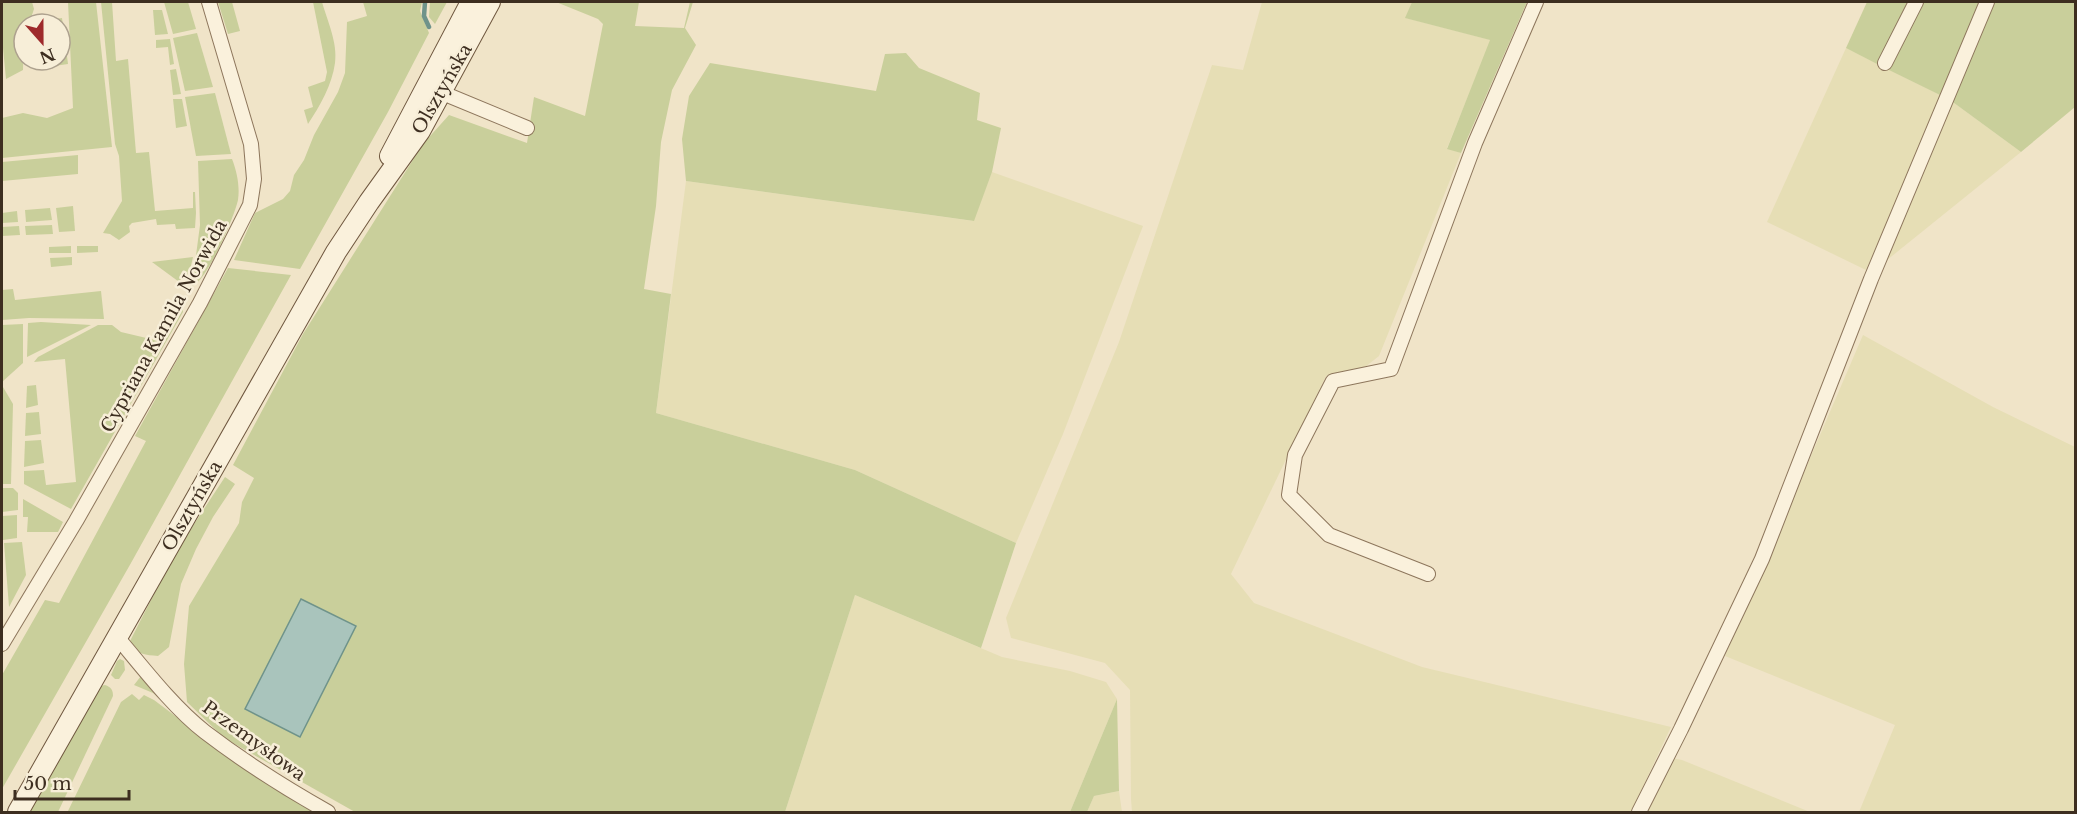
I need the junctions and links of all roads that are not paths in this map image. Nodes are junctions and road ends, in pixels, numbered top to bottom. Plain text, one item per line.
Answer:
1 (209, 2) edge
2 (471, 2) edge
3 (490, 2) edge
4 (1536, 2) edge
5 (1916, 2) edge
6 (1987, 2) edge
7 (1884, 63) dead end
8 (434, 89) junction
9 (527, 128) dead end
10 (1428, 573) dead end
11 (118, 638) junction
12 (2, 644) edge
13 (18, 813) edge
14 (328, 813) edge
15 (1639, 813) edge

1 - 12 street, Cypriana Kamila Norwida
2 - 8 main road, Olsztyńska
3 - 8 main road, Olsztyńska
4 - 10 street
5 - 7 street
6 - 15 street
8 - 9 street
8 - 11 main road, Olsztyńska
11 - 13 main road, Olsztyńska
11 - 14 street, Przemysłowa

